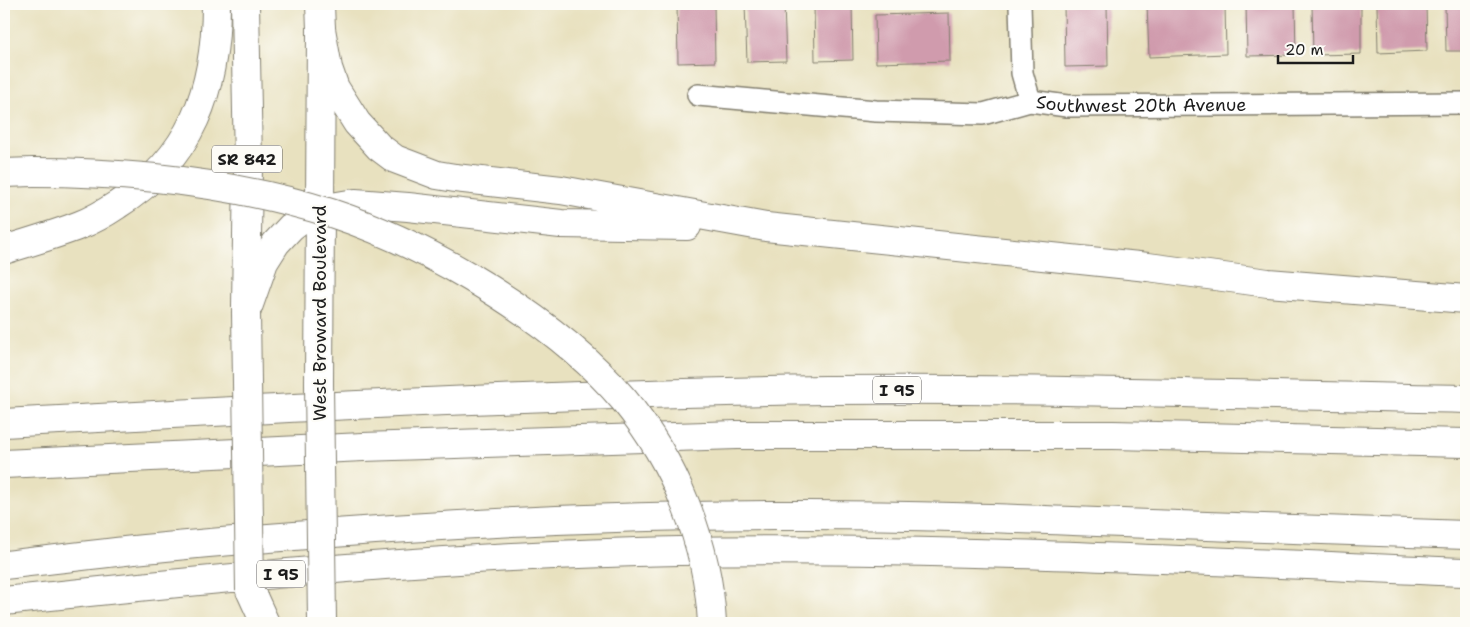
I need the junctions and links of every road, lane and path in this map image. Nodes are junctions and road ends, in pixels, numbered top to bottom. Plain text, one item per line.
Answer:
1 (216, 4) edge
2 (245, 4) edge
3 (1020, 4) edge
4 (320, 16) edge
5 (698, 96) dead end
6 (1030, 101) junction
7 (1466, 103) edge
8 (4, 173) edge
9 (320, 209) junction
10 (766, 227) junction
11 (4, 250) edge
12 (1466, 299) edge
13 (246, 313) junction
14 (1466, 399) edge
15 (4, 423) edge
16 (1466, 443) edge
17 (4, 464) edge
18 (1466, 535) edge
19 (4, 565) edge
20 (1466, 572) edge
21 (250, 590) junction
22 (4, 601) edge
23 (322, 622) edge
24 (250, 623) edge
25 (265, 623) edge
26 (712, 623) edge

1 - 11 main road
2 - 13 main road, SR 842
3 - 6 street
4 - 9 main road, West Broward Boulevard
4 - 10 main road
5 - 6 street, Southwest 20th Avenue
6 - 7 street, Southwest 20th Avenue
8 - 26 main road, bridge
9 - 10 main road
9 - 13 main road
9 - 23 main road, West Broward Boulevard, bridge
10 - 12 main road
13 - 21 main road, SR 842, bridge
14 - 15 main road, I 95
16 - 17 main road
18 - 19 main road
20 - 22 main road, I 95
21 - 24 main road, SR 842
21 - 25 main road

